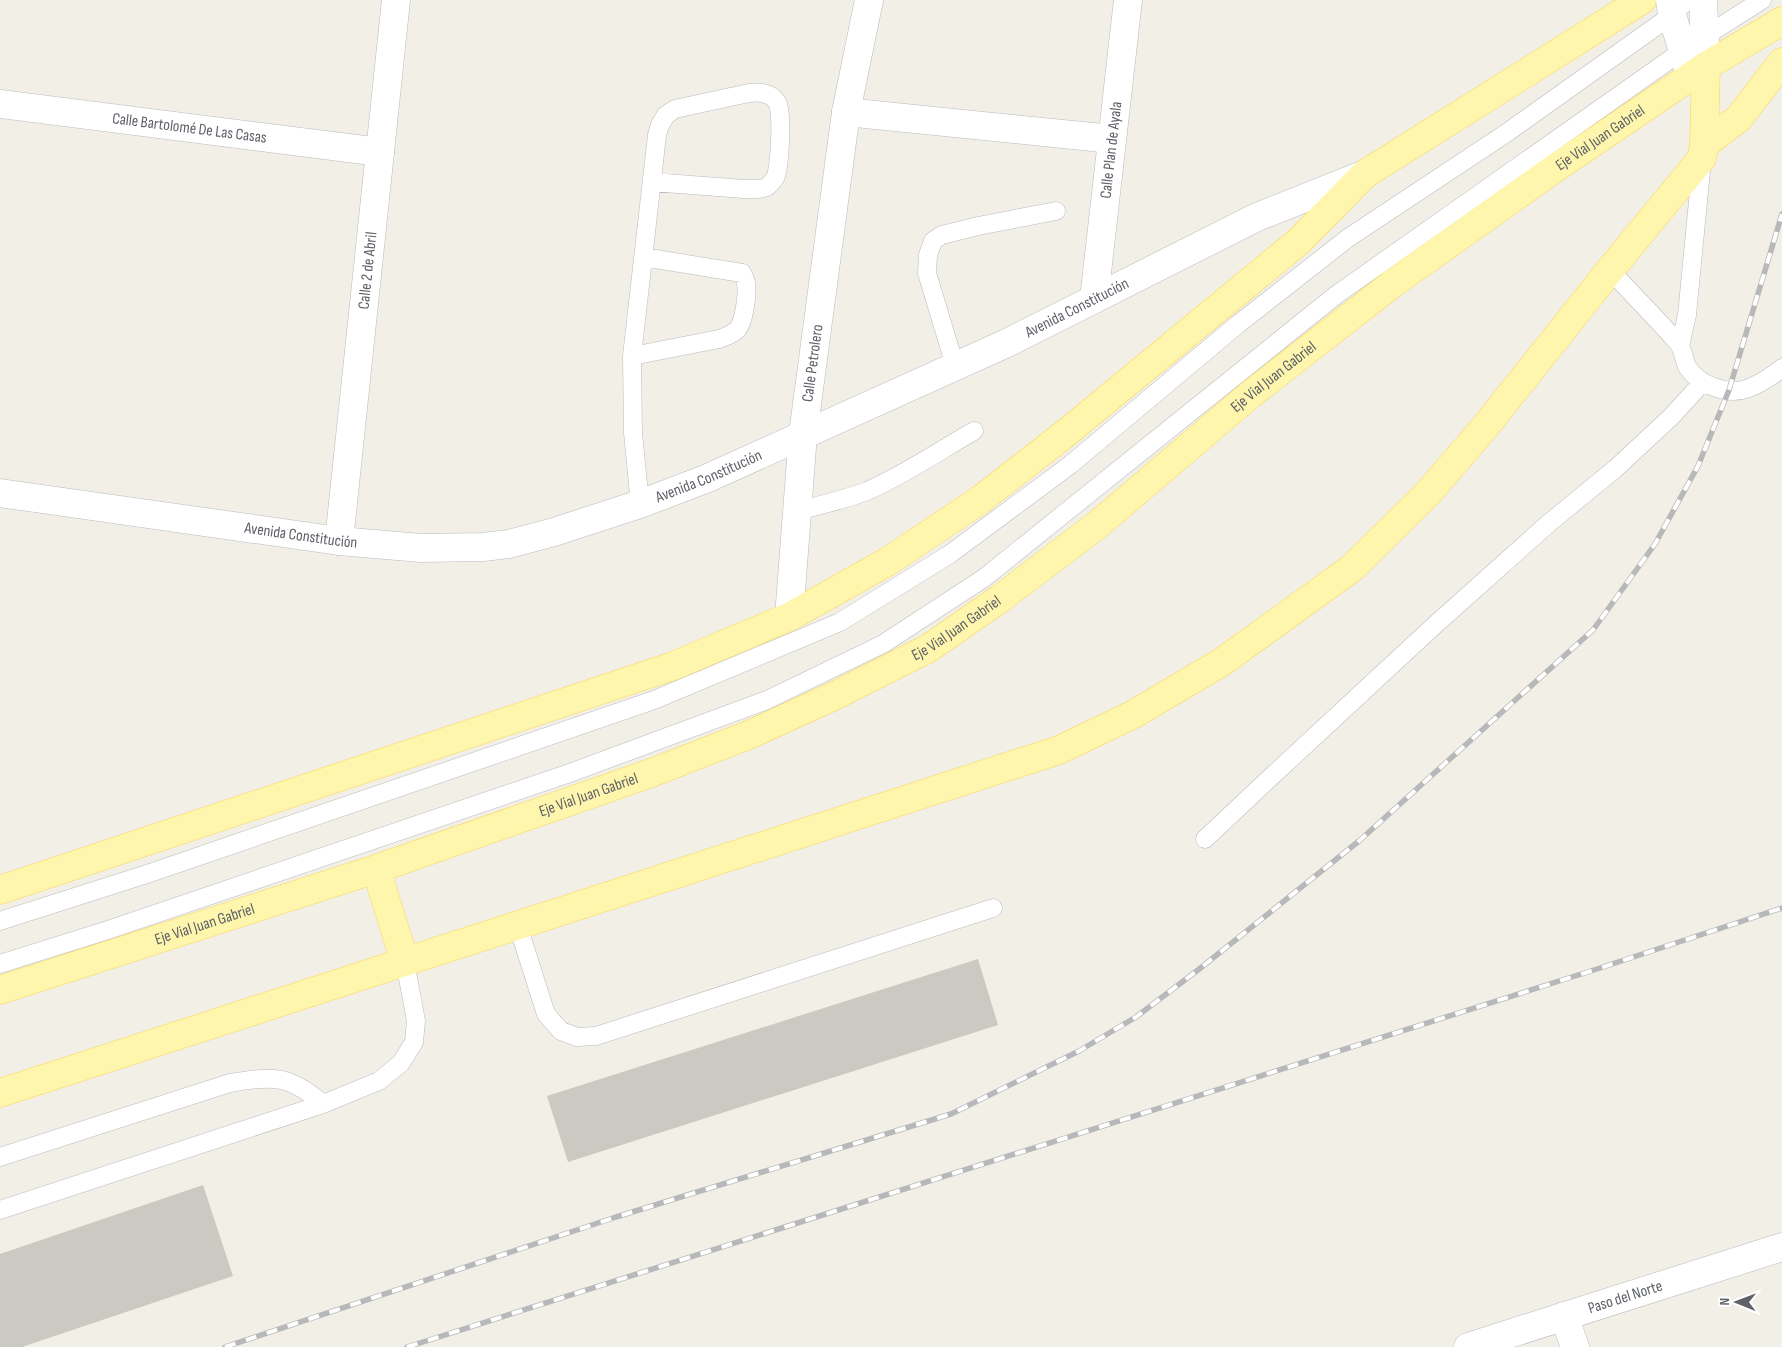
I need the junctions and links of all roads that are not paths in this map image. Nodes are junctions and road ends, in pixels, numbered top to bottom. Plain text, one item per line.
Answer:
1 (396, 0) edge
2 (869, 0) edge
3 (1128, 0) edge
4 (1642, 0) edge
5 (1703, 0) edge
6 (1762, 0) edge
7 (1676, 5) edge
8 (1782, 21) edge
9 (1693, 44) junction
10 (1782, 62) edge
11 (1698, 72) junction
12 (0, 104) edge
13 (846, 112) junction
14 (1112, 139) junction
15 (1703, 151) junction
16 (380, 152) junction
17 (1365, 174) junction
18 (652, 182) junction
19 (1056, 211) dead end
20 (643, 256) junction
21 (1610, 270) junction
22 (1094, 299) junction
23 (1680, 346) junction
24 (632, 356) junction
25 (955, 366) junction
26 (1782, 368) edge
27 (1702, 383) junction
28 (974, 431) dead end
29 (803, 434) junction
30 (0, 493) edge
31 (640, 504) junction
32 (797, 511) junction
33 (339, 541) junction
34 (789, 616) junction
35 (1205, 839) dead end
36 (376, 870) junction
37 (0, 890) edge
38 (993, 908) dead end
39 (0, 921) edge
40 (518, 926) junction
41 (405, 962) junction
42 (0, 964) edge
43 (0, 990) edge
44 (0, 1093) edge
45 (323, 1104) junction
46 (0, 1157) edge
47 (0, 1210) edge
48 (1782, 1247) edge
49 (1564, 1316) junction
50 (1468, 1347) edge
51 (1576, 1347) edge

1 - 16 street, Calle 2 de Abril
2 - 13 street, Calle Petrolero
3 - 14 street, Calle Plan de Ayala
4 - 17 main road
5 - 9 street
6 - 9 lane
7 - 9 street
7 - 39 lane
8 - 11 main road, Eje Vial Juan Gabriel
9 - 11 street
9 - 42 lane
10 - 15 main road
11 - 15 main road
11 - 36 main road, Eje Vial Juan Gabriel
12 - 16 street, Calle Bartolomé De Las Casas
13 - 14 street
13 - 29 street, Calle Petrolero
14 - 22 street, Calle Plan de Ayala
15 - 21 main road
15 - 23 lane
16 - 33 street, Calle 2 de Abril
17 - 22 street, Avenida Constitución
17 - 34 main road
18 - 18 lane
18 - 20 lane
19 - 25 lane
20 - 24 lane
20 - 24 lane
21 - 23 lane
21 - 40 main road
22 - 25 street, Avenida Constitución
23 - 27 lane
24 - 31 lane
25 - 29 street, Avenida Constitución
26 - 27 lane
27 - 35 lane
28 - 32 lane
29 - 31 street, Avenida Constitución
29 - 32 street, Calle Petrolero
30 - 33 street, Avenida Constitución
31 - 33 street, Avenida Constitución
32 - 34 street, Calle Petrolero
34 - 37 main road
36 - 41 main road
36 - 43 main road, Eje Vial Juan Gabriel
38 - 40 lane
40 - 41 main road
41 - 44 main road
41 - 45 lane
45 - 46 lane
45 - 47 lane
48 - 49 street, Paso del Norte
49 - 50 street, Paso del Norte
49 - 51 street

